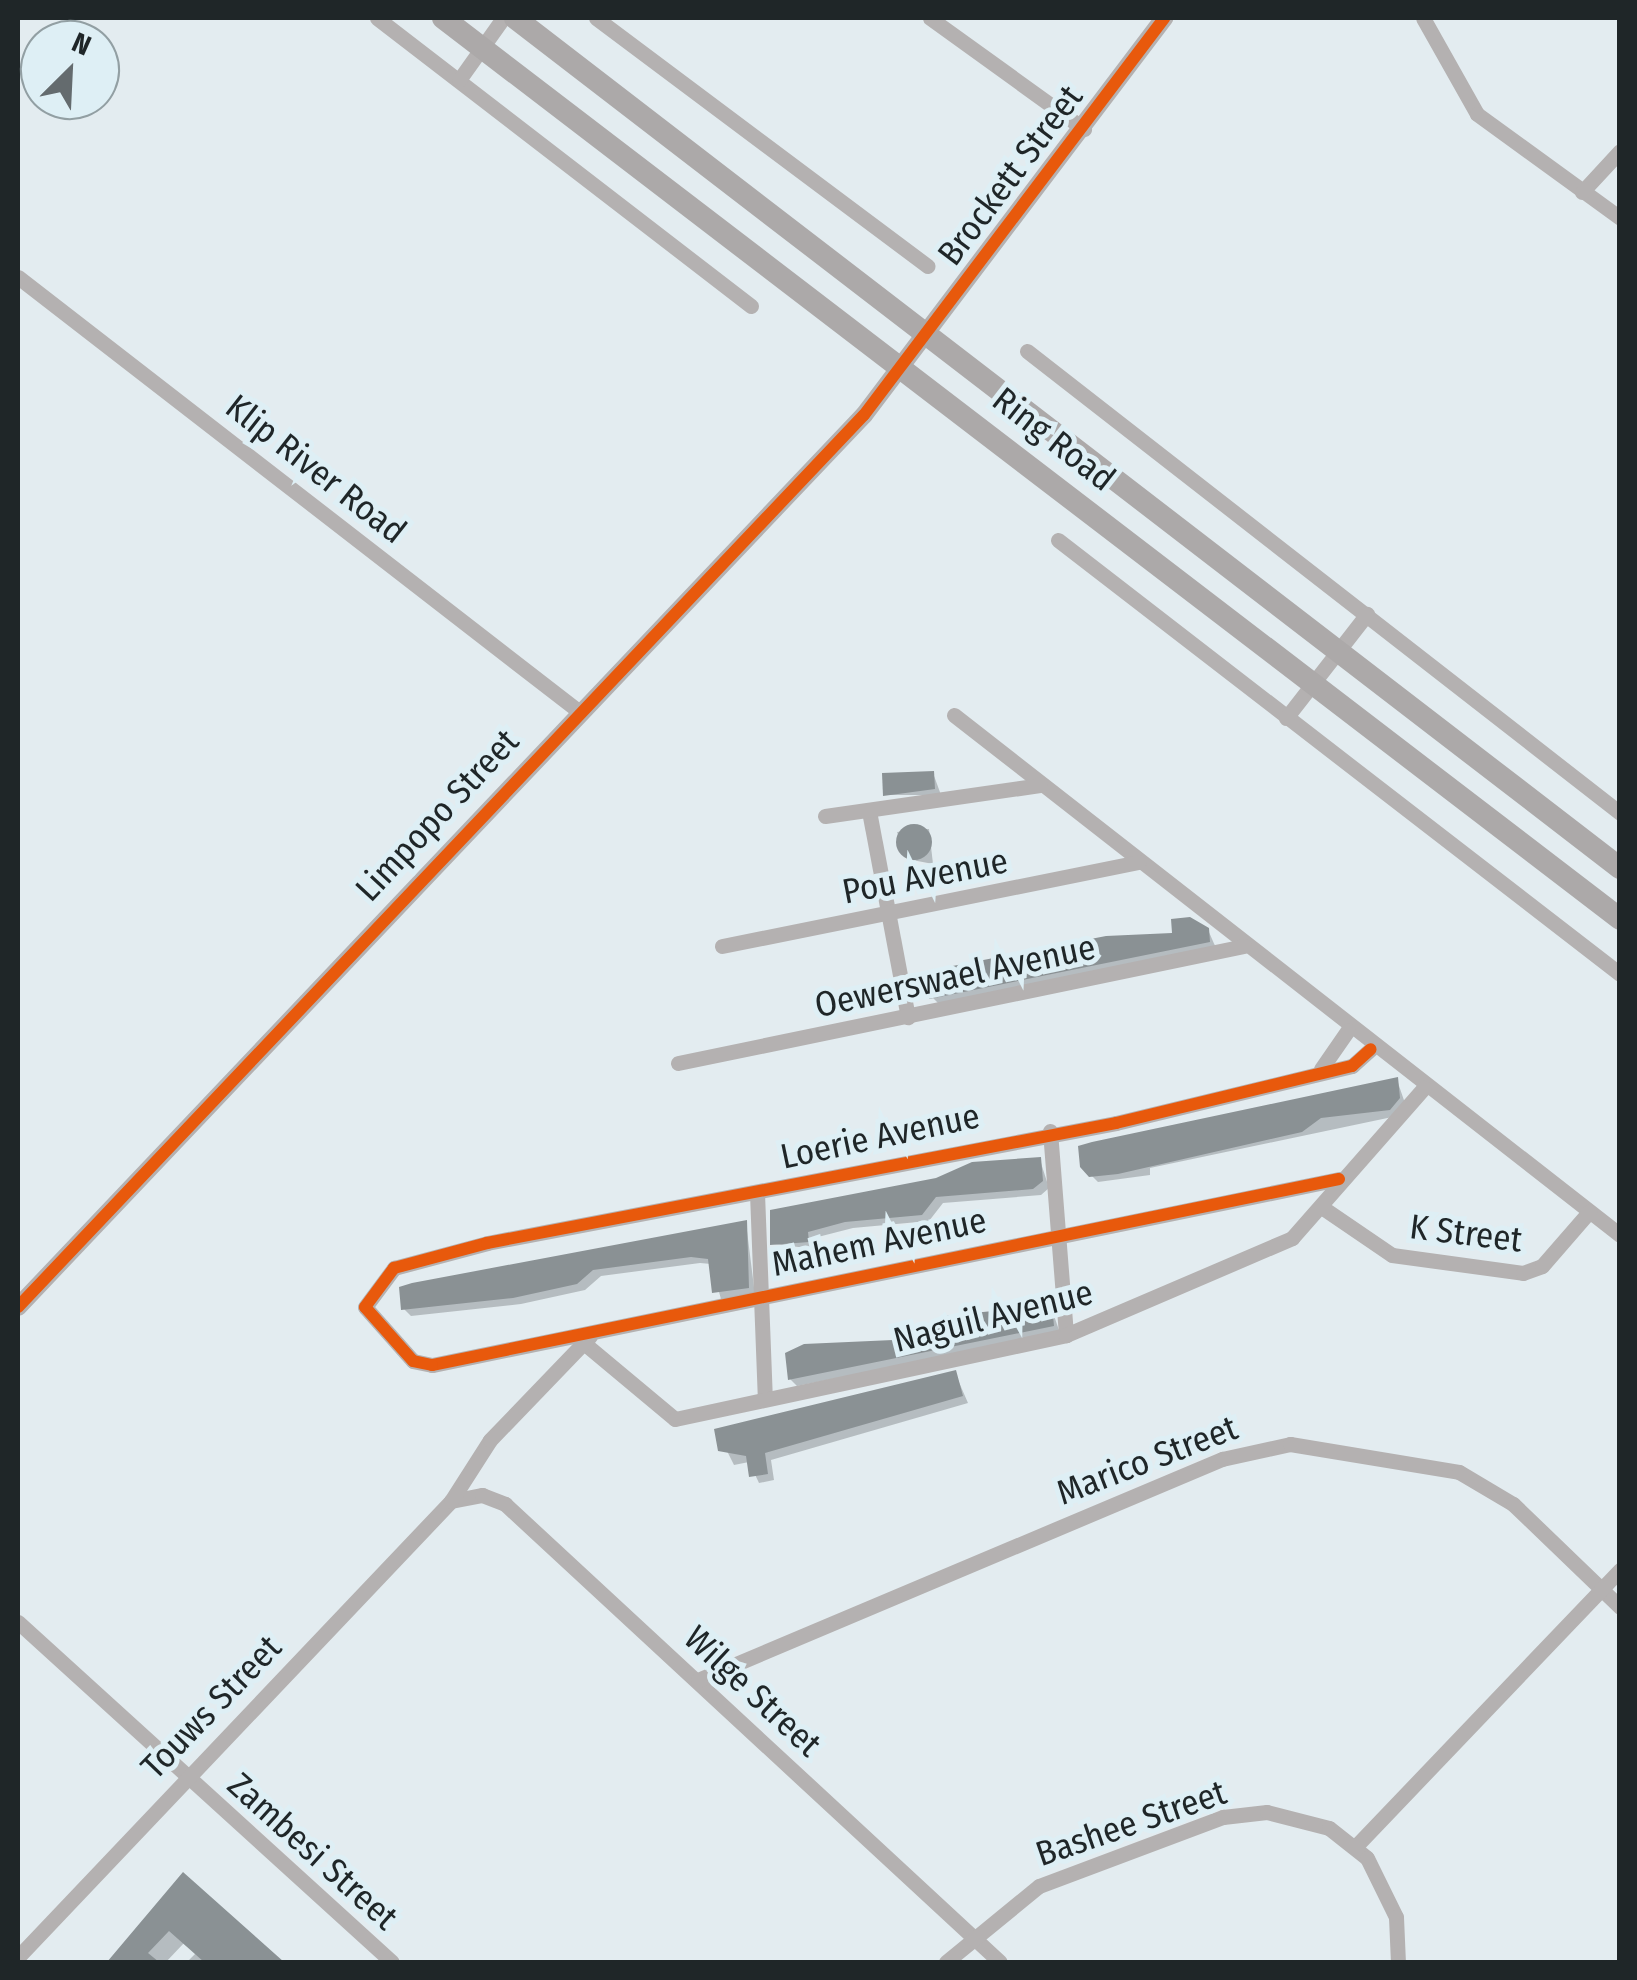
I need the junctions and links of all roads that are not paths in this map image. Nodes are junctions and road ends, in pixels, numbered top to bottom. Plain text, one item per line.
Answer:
1 (377, 18) edge
2 (443, 18) edge
3 (504, 18) edge
4 (515, 18) edge
5 (596, 18) edge
6 (930, 18) edge
7 (1164, 18) edge
8 (1423, 18) edge
9 (482, 47) junction
10 (459, 80) junction
11 (1084, 128) junction
12 (1620, 151) edge
13 (1582, 192) junction
14 (1620, 218) edge
15 (927, 266) dead end
16 (18, 277) edge
17 (751, 306) dead end
18 (928, 335) junction
19 (1027, 352) dead end
20 (903, 368) junction
21 (1058, 540) dead end
22 (1366, 614) junction
23 (1337, 651) junction
24 (1312, 682) junction
25 (577, 710) junction
26 (954, 714) dead end
27 (1286, 718) junction
28 (1040, 785) junction
29 (869, 811) junction
30 (1620, 813) edge
31 (825, 816) dead end
32 (1139, 862) junction
33 (1620, 868) edge
34 (888, 916) junction
35 (1620, 920) edge
36 (722, 946) dead end
37 (1244, 946) junction
38 (1620, 974) edge
39 (908, 1017) junction
40 (1348, 1030) junction
41 (1371, 1049) junction
42 (678, 1063) dead end
43 (1321, 1069) junction
44 (1424, 1088) junction
45 (1050, 1130) junction
46 (1339, 1179) junction
47 (757, 1192) junction
48 (1323, 1208) junction
49 (1589, 1212) junction
50 (1059, 1234) junction
51 (1620, 1235) edge
52 (757, 1300) junction
53 (18, 1307) edge
54 (598, 1326) junction
55 (1066, 1335) junction
56 (584, 1344) junction
57 (432, 1365) joint
58 (765, 1400) junction
59 (451, 1501) junction
60 (1620, 1570) edge
61 (1602, 1590) junction
62 (1620, 1606) edge
63 (18, 1622) edge
64 (698, 1680) junction
65 (185, 1776) junction
66 (1356, 1846) junction
67 (972, 1935) junction
68 (18, 1957) edge
69 (392, 1962) edge
70 (946, 1962) edge
71 (1000, 1962) edge
72 (1398, 1962) edge

1 - 10 street
2 - 9 main road, Ring Road
3 - 9 street
4 - 18 main road, Ring Road
5 - 15 street
6 - 11 street
7 - 11 street, Brockett Street
8 - 13 street
9 - 10 street
9 - 20 main road, Ring Road
10 - 17 street
11 - 18 street, Brockett Street
12 - 13 street
13 - 14 street
16 - 25 street, Klip River Road
18 - 20 street, Brockett Street
18 - 23 main road, Ring Road
19 - 22 street, Ring Road
20 - 24 main road, Ring Road
20 - 25 street, Limpopo Street
21 - 27 street
22 - 23 street
22 - 30 street, Ring Road
23 - 24 street
23 - 33 main road, Ring Road
24 - 27 street
24 - 35 main road, Ring Road
25 - 53 street, Limpopo Street
26 - 28 street
27 - 38 street
28 - 29 street
28 - 32 street
29 - 31 street
29 - 34 street
32 - 34 street, Pou Avenue
32 - 37 street
34 - 36 street, Pou Avenue
34 - 39 street
37 - 39 street, Oewerswael Avenue
37 - 40 street
39 - 42 street, Oewerswael Avenue
40 - 41 street
40 - 43 street
41 - 43 street, Loerie Avenue
41 - 44 street
43 - 45 street, Loerie Avenue
44 - 46 street, Naguil Avenue
44 - 49 street
45 - 47 street, Loerie Avenue
45 - 50 street
46 - 48 street, Naguil Avenue
46 - 50 street, Mahem Avenue
47 - 52 street
47 - 57 street, Loerie Avenue
48 - 49 street, K Street
48 - 55 street, Naguil Avenue
49 - 51 street
50 - 52 street, Mahem Avenue
50 - 55 street
52 - 54 street, Mahem Avenue
52 - 58 street
54 - 56 street, Touws Street
54 - 57 street, Mahem Avenue
55 - 58 street, Naguil Avenue
56 - 58 street, Naguil Avenue
56 - 59 street, Touws Street
59 - 64 street, Wilge Street
59 - 65 street, Touws Street
60 - 61 street
61 - 62 street, Marico Street
61 - 64 street, Marico Street
61 - 66 street
63 - 65 street, Zambesi Street
64 - 67 street, Wilge Street
65 - 68 street, Touws Street
65 - 69 street, Zambesi Street
66 - 67 street, Bashee Street
66 - 72 street
67 - 70 street, Bashee Street
67 - 71 street, Wilge Street

